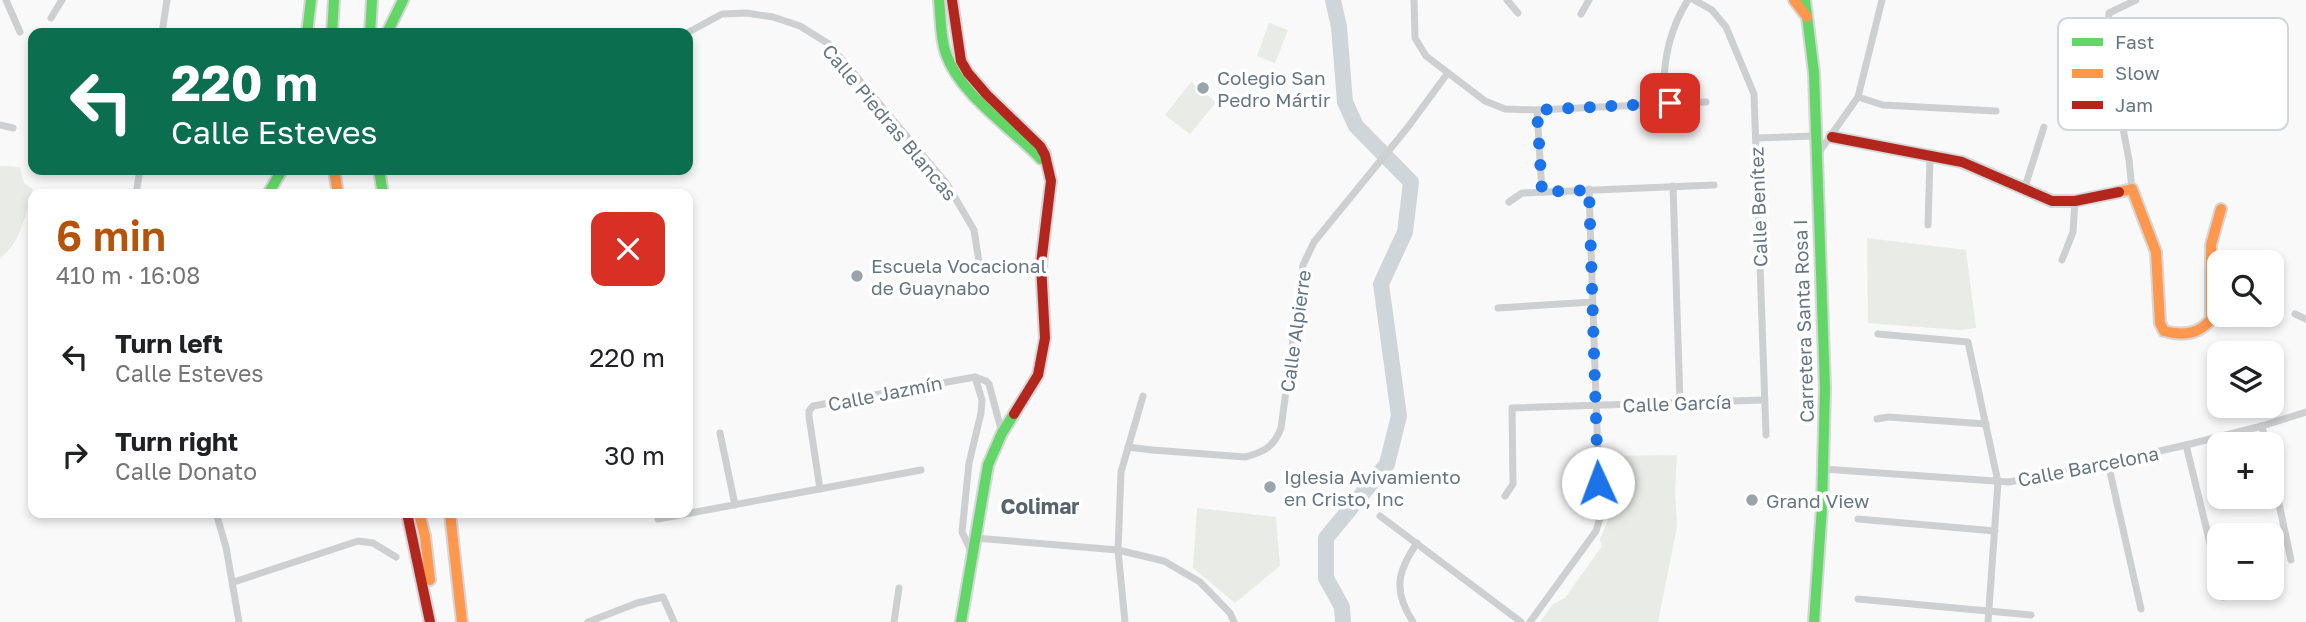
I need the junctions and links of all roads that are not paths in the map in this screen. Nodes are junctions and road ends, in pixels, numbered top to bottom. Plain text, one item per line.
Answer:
1 (6, 0) edge
2 (62, 0) edge
3 (167, 0) edge
4 (311, 0) edge
5 (334, 0) edge
6 (372, 0) edge
7 (403, 0) edge
8 (939, 0) edge
9 (952, 0) edge
10 (1414, 0) edge
11 (1507, 0) edge
12 (1589, 0) edge
13 (1688, 0) edge
14 (1694, 0) edge
15 (1882, 0) edge
16 (2136, 0) edge
17 (1803, 4) edge
18 (1518, 13) dead end
19 (1581, 14) dead end
20 (51, 18) dead end
21 (2108, 18) edge
22 (163, 28) edge
23 (308, 28) edge
24 (332, 28) edge
25 (370, 28) edge
26 (389, 28) edge
27 (693, 30) edge
28 (20, 32) dead end
29 (1447, 74) junction
30 (1858, 97) junction
31 (1706, 102) dead end
32 (1664, 103) junction
33 (1537, 110) junction
34 (1996, 111) dead end
35 (0, 125) edge
36 (2044, 127) dead end
37 (13, 128) dead end
38 (2122, 130) edge
39 (1815, 136) junction
40 (1832, 137) junction
41 (1756, 138) junction
42 (1930, 157) junction
43 (1815, 158) junction
44 (1047, 166) junction
45 (1714, 184) dead end
46 (1673, 186) junction
47 (2132, 189) junction
48 (1589, 190) junction
49 (2024, 190) junction
50 (1542, 192) junction
51 (2075, 201) junction
52 (1508, 202) dead end
53 (2221, 209) dead end
54 (1928, 225) dead end
55 (2062, 260) dead end
56 (979, 262) dead end
57 (1592, 302) junction
58 (1498, 308) dead end
59 (2295, 314) dead end
60 (2306, 319) edge
61 (1878, 334) dead end
62 (975, 377) junction
63 (1143, 396) dead end
64 (1764, 400) junction
65 (1680, 402) junction
66 (1596, 405) junction
67 (2306, 412) edge
68 (1877, 419) dead end
69 (1986, 424) junction
70 (2262, 426) junction
71 (2263, 432) edge
72 (720, 433) dead end
73 (1002, 433) junction
74 (1766, 435) dead end
75 (2186, 445) junction
76 (1128, 447) junction
77 (2108, 463) junction
78 (1823, 469) junction
79 (921, 470) dead end
80 (1998, 482) junction
81 (820, 489) junction
82 (1505, 496) dead end
83 (735, 505) junction
84 (2280, 509) edge
85 (693, 513) edge
86 (1380, 516) dead end
87 (217, 518) edge
88 (408, 518) edge
89 (420, 518) edge
90 (451, 518) edge
91 (664, 518) edge
92 (658, 519) dead end
93 (1858, 519) dead end
94 (1995, 531) junction
95 (2207, 531) edge
96 (975, 538) junction
97 (1417, 542) junction
98 (1118, 550) junction
99 (972, 553) junction
100 (396, 558) dead end
101 (2291, 560) dead end
102 (234, 582) junction
103 (899, 588) dead end
104 (1858, 599) dead end
105 (2141, 609) dead end
106 (1989, 611) junction
107 (2032, 615) dead end
108 (239, 622) edge
109 (432, 622) edge
110 (462, 622) edge
111 (588, 622) edge
112 (674, 622) edge
113 (894, 622) edge
114 (961, 622) edge
115 (1125, 622) edge
116 (1234, 622) edge
117 (1413, 622) edge
118 (1521, 622) edge
119 (1530, 622) edge
120 (1814, 622) edge
121 (1988, 622) edge

1 - 28 street
2 - 20 street
3 - 22 street
4 - 23 main road
5 - 24 main road
6 - 25 main road
7 - 26 main road
8 - 44 main road
9 - 44 main road
10 - 29 street
11 - 18 street
12 - 19 street
13 - 32 street
14 - 41 street, Calle Benítez
15 - 30 street
16 - 21 street
17 - 39 main road, Carretera Santa Rosa I
27 - 56 street, Calle Piedras Blancas
29 - 33 street
29 - 76 street, Calle Alpierre
30 - 34 street
30 - 40 street
31 - 32 street
32 - 33 street
33 - 50 street
35 - 37 street
36 - 49 street
38 - 47 street
39 - 41 street
39 - 43 main road, Carretera Santa Rosa I
40 - 42 main road
40 - 43 street
41 - 64 street, Calle Benítez
42 - 49 main road
42 - 54 street
43 - 78 main road, Carretera Santa Rosa I
44 - 73 main road
45 - 46 street
46 - 48 street
46 - 65 street
47 - 51 main road
47 - 53 main road
48 - 50 street
48 - 57 street
49 - 51 main road
50 - 52 street
51 - 55 street
57 - 58 street
57 - 66 street
59 - 60 street
61 - 69 street
62 - 73 street
62 - 81 street, Calle Jazmín
62 - 99 street
63 - 76 street
64 - 65 street, Calle García
64 - 74 street, Calle Benítez
65 - 66 street, Calle García
66 - 82 street, Calle García
66 - 119 street
67 - 70 street, Calle Barcelona
68 - 69 street
69 - 80 street
70 - 71 street
70 - 75 street, Calle Barcelona
72 - 83 street
73 - 96 main road
75 - 77 street, Calle Barcelona
75 - 95 street
76 - 98 street
77 - 80 street, Calle Barcelona
77 - 105 street
78 - 80 street, Calle Barcelona
78 - 120 main road, Carretera Santa Rosa I
79 - 81 street
80 - 94 street
81 - 83 street
83 - 85 street
84 - 101 street
86 - 97 street
87 - 102 street
88 - 109 main road
89 - 109 main road
90 - 110 main road
91 - 92 street
93 - 94 street
94 - 106 street
96 - 98 street
96 - 99 main road
97 - 117 street
97 - 118 street
98 - 115 street
98 - 116 street
99 - 114 main road
100 - 102 street
102 - 108 street
103 - 113 street
104 - 106 street
106 - 107 street
106 - 121 street
111 - 112 street

